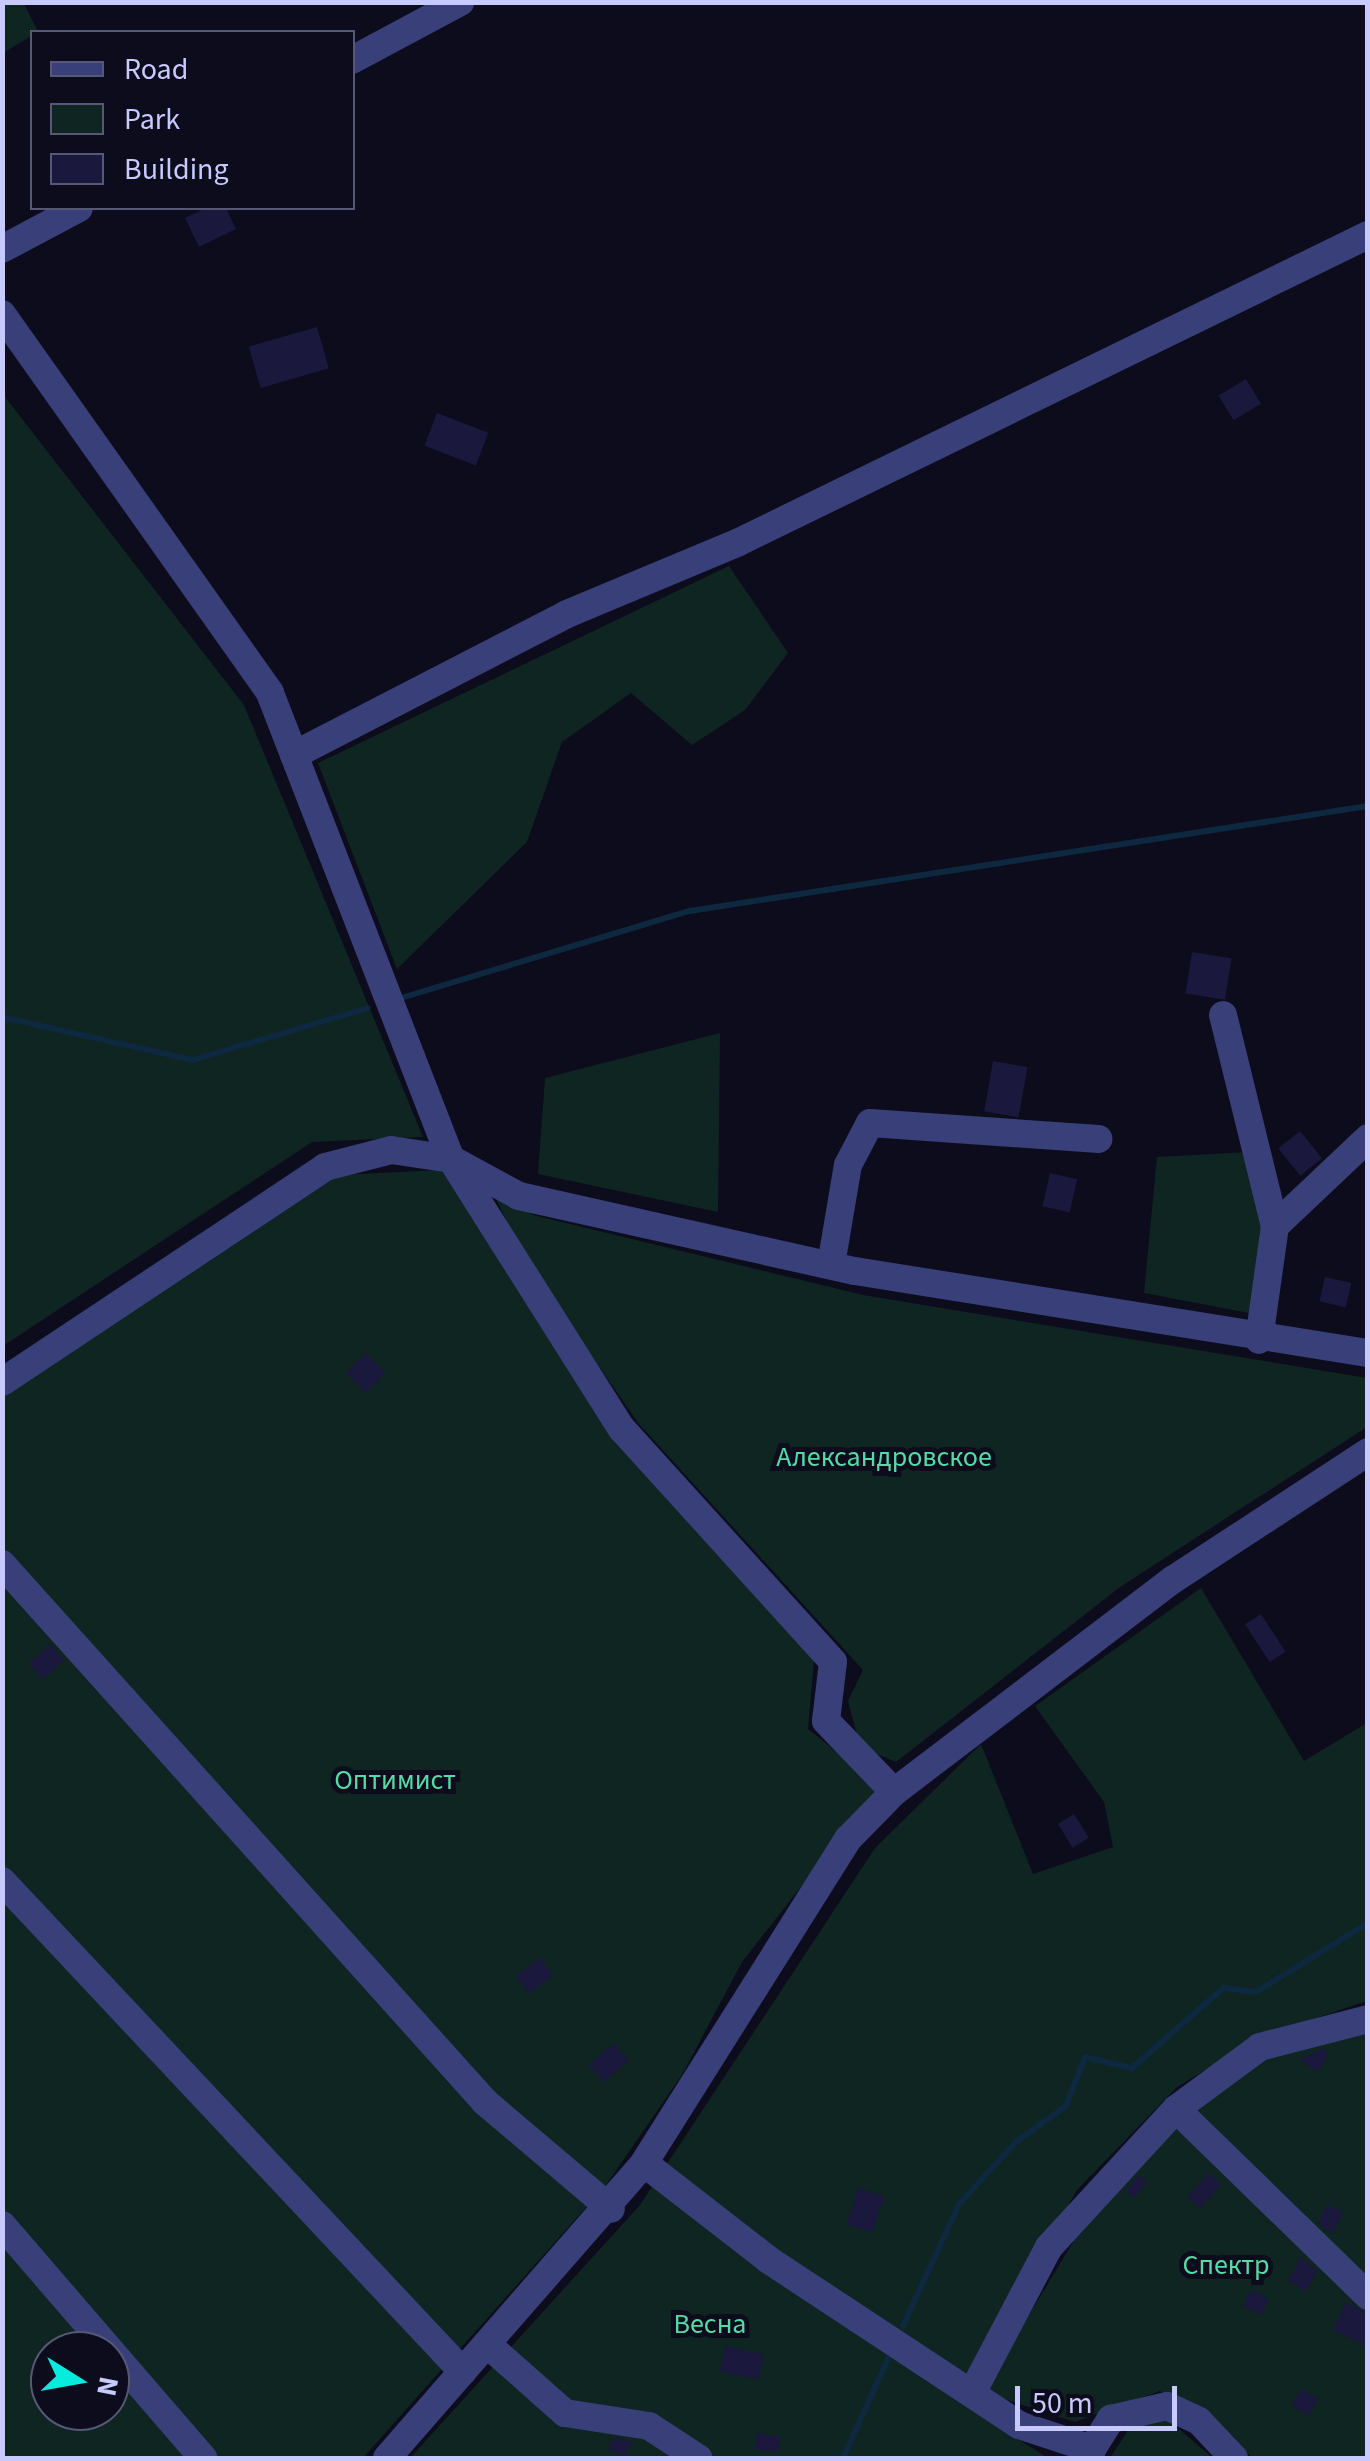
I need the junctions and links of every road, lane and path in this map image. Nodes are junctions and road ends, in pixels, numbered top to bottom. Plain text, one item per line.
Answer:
1 (460, 2) edge
2 (355, 58) edge
3 (75, 210) edge
4 (1368, 235) edge
5 (2, 249) edge
6 (2, 314) edge
7 (294, 755) junction
8 (1223, 1015) dead end
9 (1098, 1138) dead end
10 (1368, 1138) edge
11 (451, 1159) junction
12 (1275, 1226) junction
13 (831, 1265) junction
14 (1259, 1340) junction
15 (1368, 1353) edge
16 (2, 1382) edge
17 (1368, 1452) edge
18 (2, 1564) edge
19 (894, 1792) junction
20 (2, 1881) edge
21 (1368, 2019) edge
22 (1176, 2109) junction
23 (644, 2163) junction
24 (611, 2209) junction
25 (2, 2226) edge
26 (1368, 2296) edge
27 (487, 2344) junction
28 (462, 2372) junction
29 (973, 2391) junction
30 (1091, 2454) edge
31 (391, 2457) edge
32 (203, 2458) edge
33 (698, 2458) edge
34 (1234, 2458) edge

1 - 2 street
3 - 5 street
4 - 7 street
6 - 7 street
7 - 11 street
8 - 12 street
9 - 13 street
10 - 12 street
11 - 13 street
11 - 16 street
11 - 19 street
12 - 14 street
13 - 14 street
14 - 15 street
17 - 19 street
18 - 24 street
19 - 23 street
20 - 28 street
21 - 22 street
22 - 26 street
22 - 29 street
23 - 24 street
23 - 29 street
24 - 27 street
25 - 32 street
27 - 28 street
27 - 33 street
28 - 31 street
29 - 30 street
30 - 34 street

